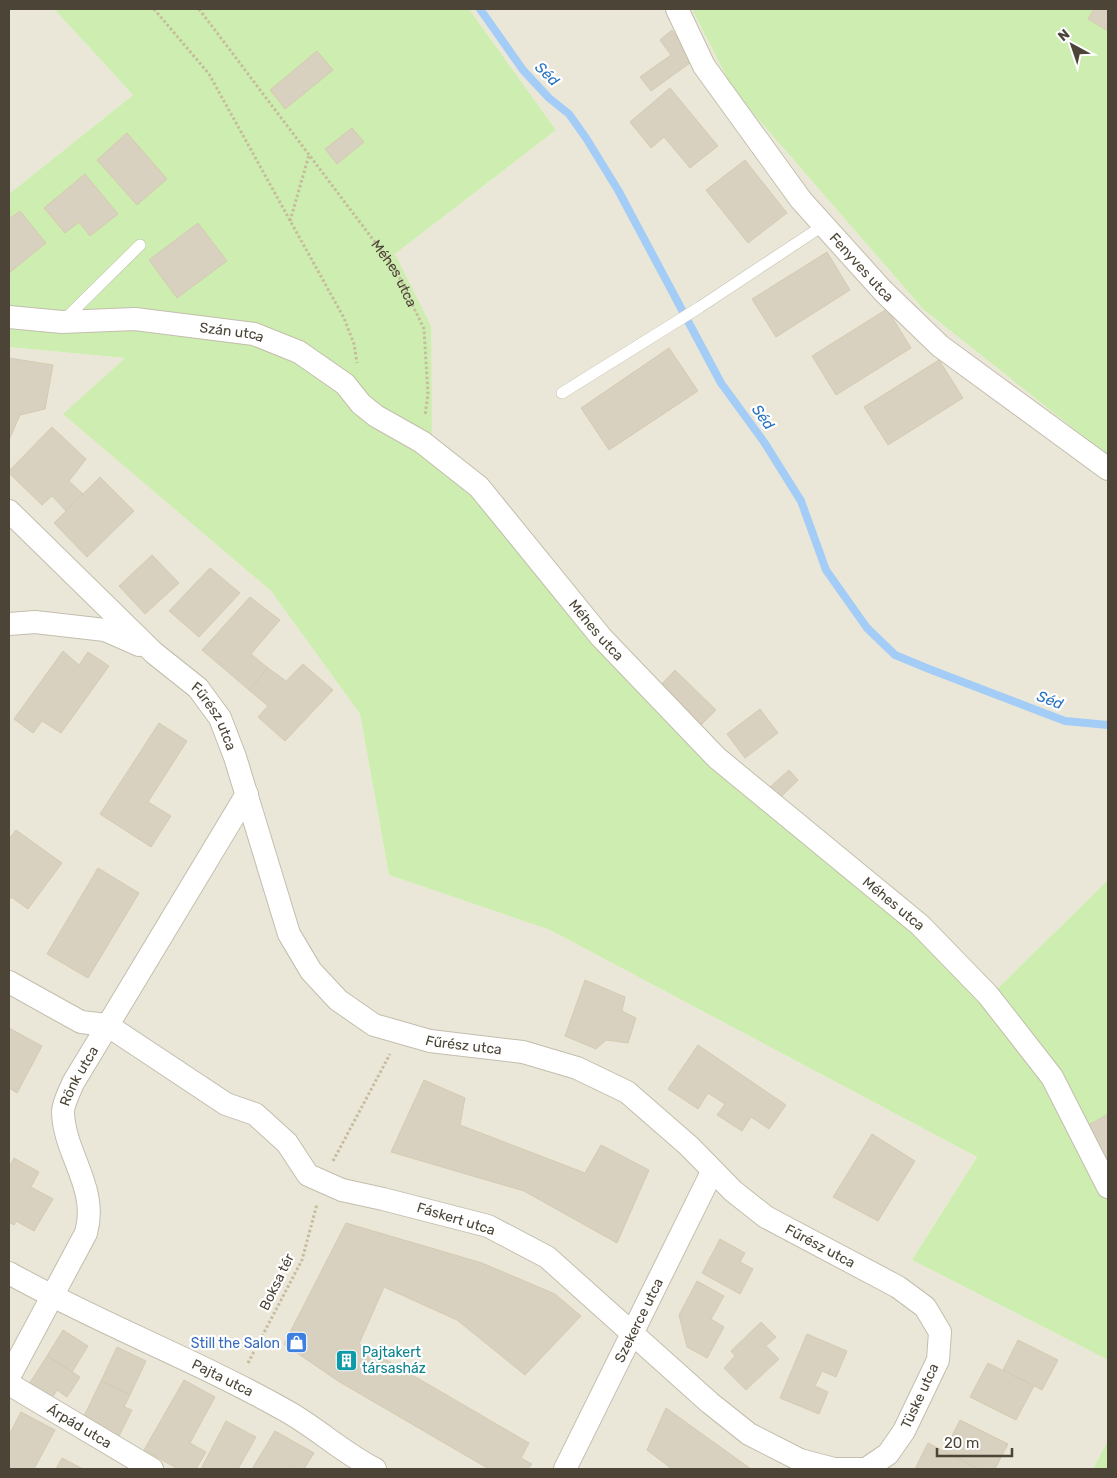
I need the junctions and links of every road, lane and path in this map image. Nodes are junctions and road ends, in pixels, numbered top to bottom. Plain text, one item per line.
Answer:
1 (154, 9) edge
2 (199, 9) edge
3 (677, 9) edge
4 (310, 154) junction
5 (290, 221) junction
6 (824, 225) junction
7 (140, 245) dead end
8 (9, 317) edge
9 (62, 322) junction
10 (358, 366) dead end
11 (562, 393) dead end
12 (422, 442) junction
13 (1108, 469) edge
14 (9, 510) edge
15 (9, 624) edge
16 (154, 653) junction
17 (247, 794) junction
18 (9, 982) edge
19 (107, 1025) junction
20 (401, 1034) junction
21 (712, 1172) junction
22 (322, 1182) junction
23 (1108, 1187) edge
24 (9, 1273) edge
25 (52, 1298) junction
26 (924, 1307) joint
27 (632, 1334) junction
28 (9, 1377) edge
29 (9, 1384) edge
30 (237, 1386) junction
31 (888, 1454) joint
32 (152, 1469) edge
33 (376, 1469) edge
34 (565, 1469) edge

1 - 5 path
2 - 4 path, Méhes utca
3 - 6 street, Fenyves utca
4 - 5 path
4 - 12 path, Méhes utca
5 - 10 path
6 - 11 lane
6 - 13 street, Fenyves utca
7 - 9 lane
8 - 9 street, Szán utca
9 - 12 street, Szán utca
12 - 23 street, Méhes utca
14 - 16 street, Fűrész utca
15 - 16 street, Fűrész utca
16 - 17 street, Fűrész utca
17 - 19 street, Rönk utca
17 - 20 street, Fűrész utca
18 - 19 street, Fáskert utca
19 - 22 street, Fáskert utca
19 - 25 street, Rönk utca
20 - 21 street, Fűrész utca
20 - 22 path, Boksa tér
21 - 26 street, Fűrész utca
21 - 27 street, Szekerce utca
22 - 27 street, Fáskert utca
22 - 30 path, Boksa tér
24 - 25 street, Pajta utca
25 - 28 street, Rönk utca
25 - 30 street, Pajta utca
26 - 31 street, Tüske utca
27 - 31 street, Fáskert utca
27 - 34 street, Szekerce utca
29 - 32 street, Árpád utca
30 - 33 street, Pajta utca

